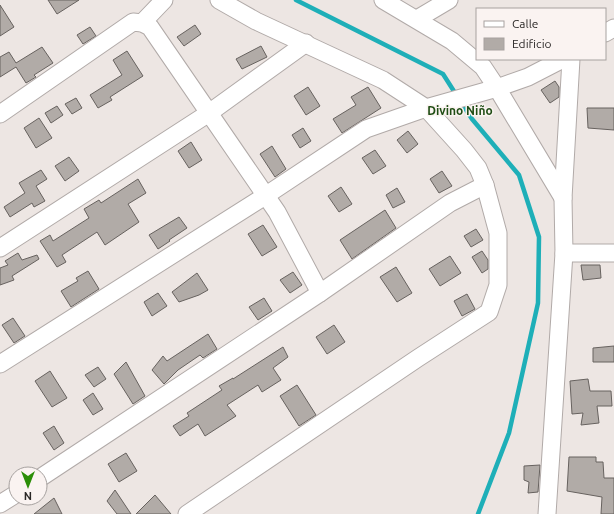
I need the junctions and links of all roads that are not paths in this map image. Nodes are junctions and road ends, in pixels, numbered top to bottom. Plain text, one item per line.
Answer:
1 (164, 0) edge
2 (219, 0) edge
3 (383, 0) edge
4 (448, 0) edge
5 (417, 19) junction
6 (142, 23) junction
7 (306, 44) junction
8 (561, 60) edge
9 (571, 60) edge
10 (491, 90) junction
11 (426, 108) junction
12 (209, 113) junction
13 (0, 114) edge
14 (485, 185) junction
15 (265, 196) junction
16 (563, 198) junction
17 (0, 248) edge
18 (564, 253) junction
19 (614, 253) edge
20 (320, 293) junction
21 (0, 364) edge
22 (48, 473) edge
23 (187, 514) edge
24 (547, 514) edge

1 - 6 street
2 - 7 street
3 - 5 street
4 - 5 street
5 - 10 street
6 - 12 street
6 - 13 street
7 - 11 street
7 - 12 street
8 - 10 street
9 - 16 street
10 - 11 street
10 - 16 street
11 - 14 street
11 - 15 street
12 - 15 street
12 - 17 street
14 - 20 street
14 - 23 street
15 - 20 street
15 - 21 street
16 - 18 street
18 - 19 street
18 - 24 street
20 - 22 street

